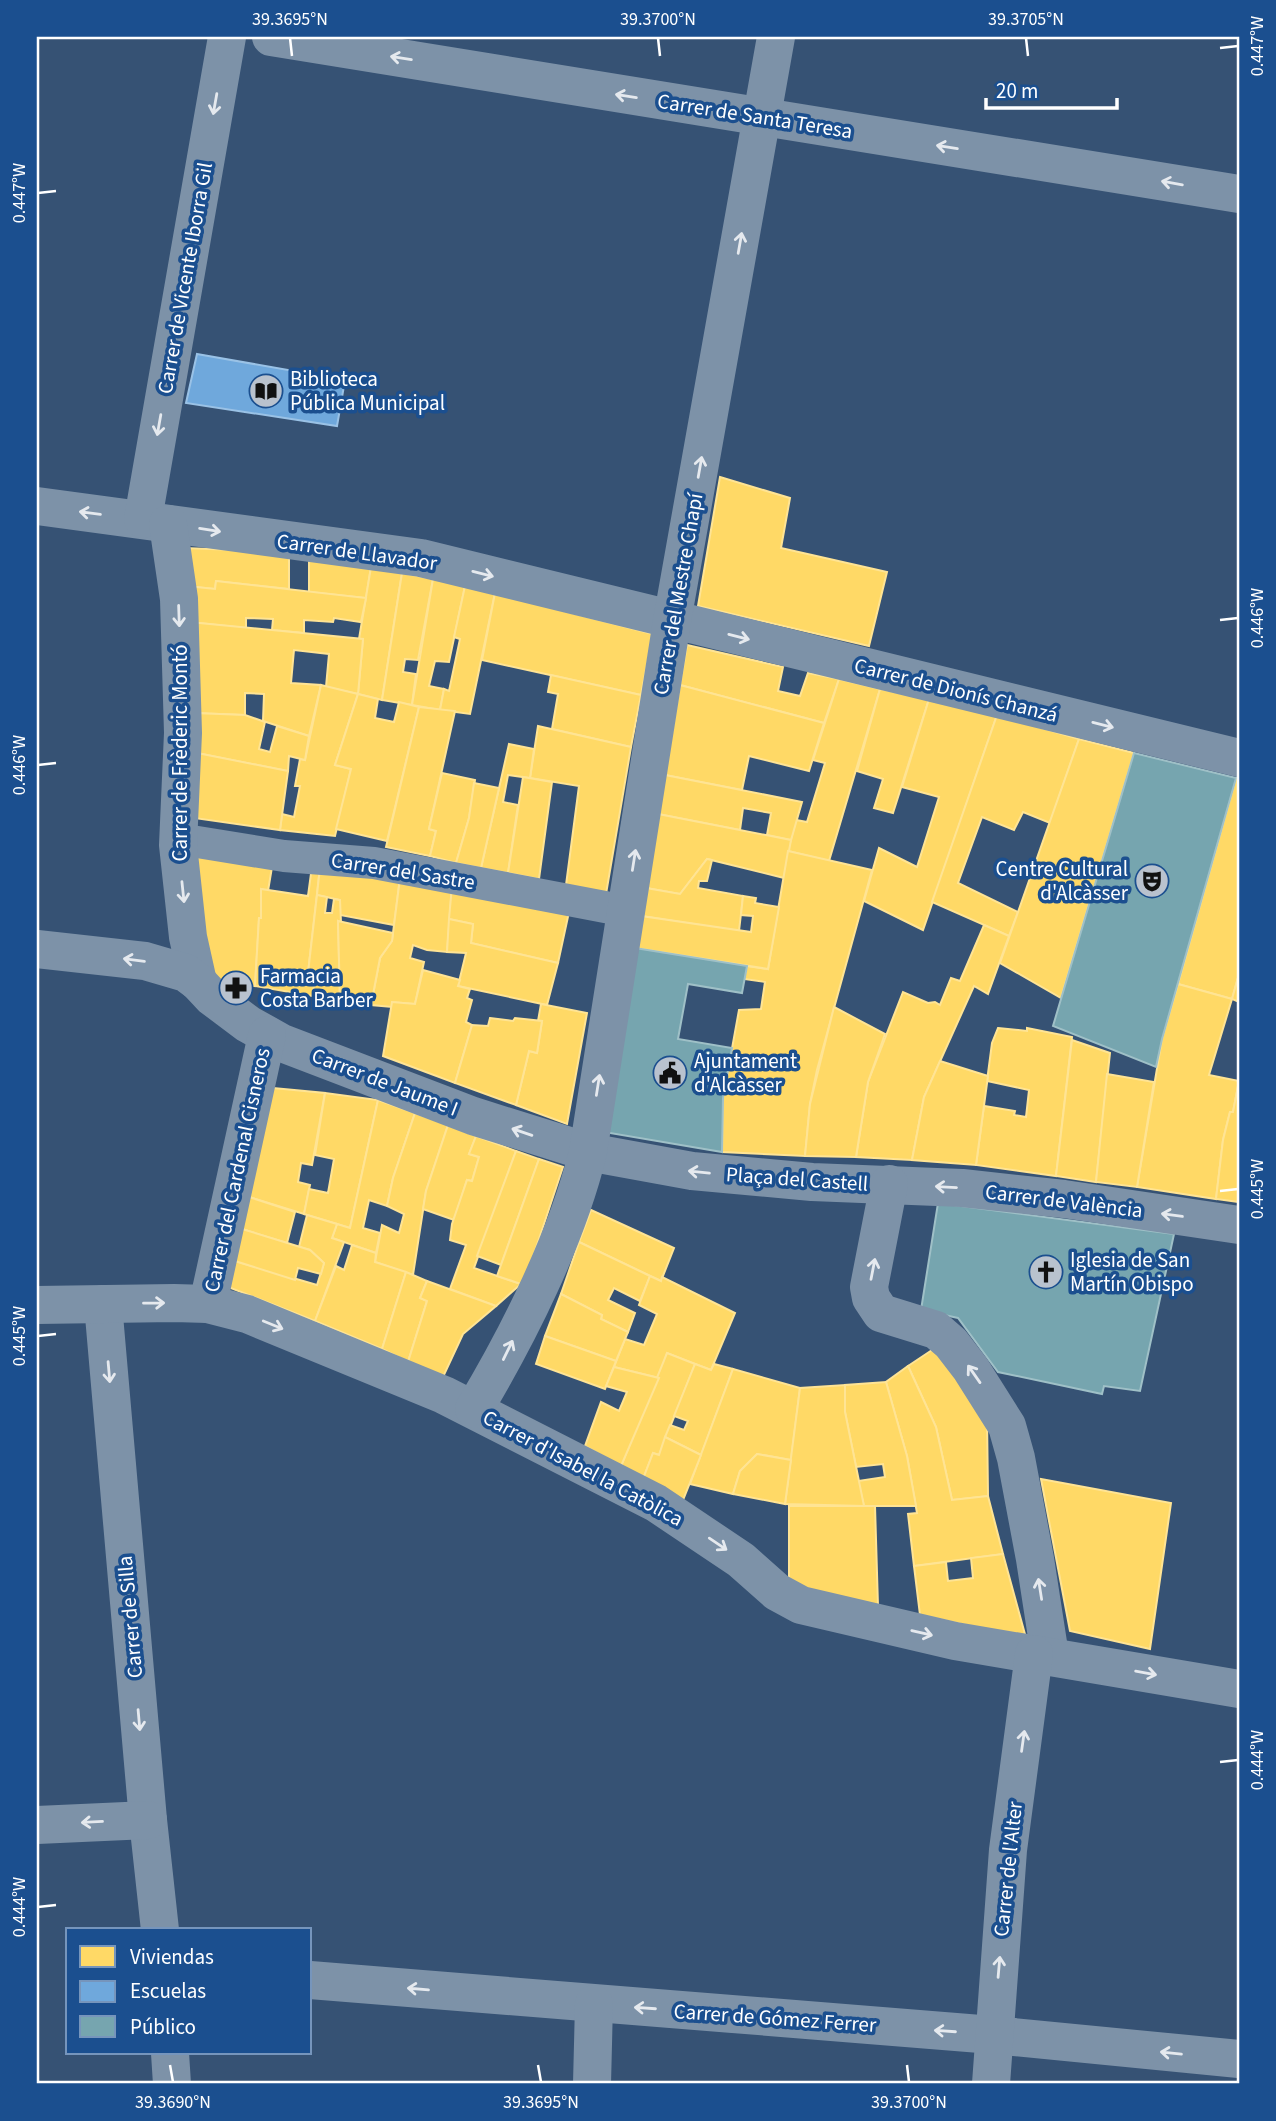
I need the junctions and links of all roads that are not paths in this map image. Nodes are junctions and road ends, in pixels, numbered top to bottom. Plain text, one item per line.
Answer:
1 (227, 37) edge
2 (271, 37) edge
3 (776, 37) edge
4 (762, 118) junction
5 (1239, 194) edge
6 (37, 506) edge
7 (155, 522) junction
8 (673, 621) junction
9 (1238, 752) edge
10 (179, 839) junction
11 (626, 911) junction
12 (37, 949) edge
13 (198, 982) junction
14 (267, 1035) junction
15 (588, 1152) junction
16 (889, 1184) junction
17 (1239, 1225) edge
18 (103, 1304) junction
19 (208, 1304) junction
20 (37, 1306) edge
21 (945, 1338) joint
22 (474, 1409) junction
23 (1042, 1655) junction
24 (1239, 1689) edge
25 (148, 1820) junction
26 (37, 1825) edge
27 (160, 1928) edge
28 (312, 1980) edge
29 (594, 2004) junction
30 (993, 2035) junction
31 (170, 2054) edge
32 (1239, 2059) edge
33 (173, 2084) edge
34 (592, 2084) edge
35 (991, 2084) edge

1 -> 7 street, Carrer de Vicente Iborra Gil
4 -> 2 street, Carrer de Santa Teresa
3 - 4 street, Carrer del Mestre Chapí
5 -> 4 street, Carrer de Santa Teresa
8 -> 4 street, Carrer del Mestre Chapí
7 -> 6 street, Carrer de Llavador
7 -> 8 street, Carrer de Llavador
7 -> 10 street, Carrer de Frèderic Montó
8 -> 9 street, Carrer de Dionís Chanzá
11 -> 8 street, Carrer del Mestre Chapí
10 - 11 street, Carrer del Sastre
10 -> 13 street, Carrer de Frèderic Montó
15 -> 11 street, Carrer del Mestre Chapí
13 -> 12 street, Carrer de Jaume I
13 - 14 street, Carrer de Jaume I
15 -> 14 street, Carrer de Jaume I
14 - 19 street, Carrer del Cardenal Cisneros
16 -> 15 street, Plaça del Castell
22 -> 15 street, Carrer del Mestre Chapí
17 -> 16 street, Carrer de València
21 -> 16 street, Plaça del Castell
18 -> 19 street, Carrer d'Isabel la Catòlica
18 - 20 street, Carrer d'Isabel la Catòlica
18 -> 25 street, Carrer de Silla
19 -> 22 street, Carrer d'Isabel la Catòlica
23 -> 21 street, Carrer de l'Alter
22 -> 23 street, Carrer d'Isabel la Catòlica
23 -> 24 street, Carrer d'Isabel la Catòlica
30 -> 23 street, Carrer de l'Alter
25 -> 26 street
25 - 27 street, Carrer de Silla
29 -> 28 street, Carrer de Gómez Ferrer
30 -> 29 street, Carrer de Gómez Ferrer
29 - 34 street
32 -> 30 street, Carrer de Gómez Ferrer
30 - 35 street, Carrer de l'Alter
31 - 33 street

